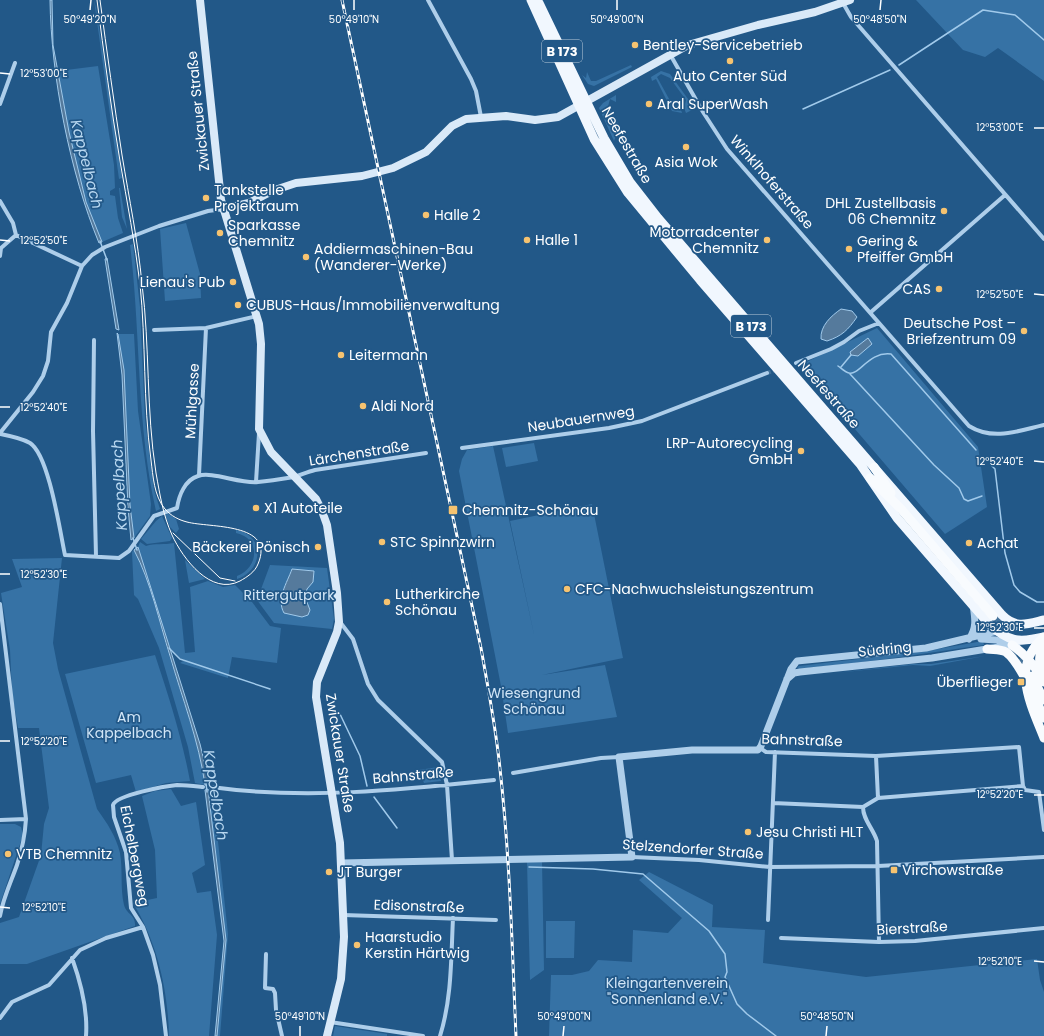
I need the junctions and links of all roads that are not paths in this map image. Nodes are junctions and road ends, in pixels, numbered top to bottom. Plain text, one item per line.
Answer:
1 (200, 0) edge
2 (428, 0) edge
3 (531, 0) edge
4 (538, 0) edge
5 (846, 2) edge
6 (670, 56) junction
7 (15, 63) dead end
8 (0, 104) edge
9 (583, 104) junction
10 (481, 117) junction
11 (1005, 195) junction
12 (0, 202) edge
13 (223, 209) junction
14 (16, 235) junction
15 (1044, 239) edge
16 (1, 248) edge
17 (0, 256) edge
18 (82, 266) junction
19 (871, 312) junction
20 (257, 316) junction
21 (879, 322) junction
22 (206, 328) junction
23 (154, 330) dead end
24 (94, 340) dead end
25 (796, 363) dead end
26 (766, 373) tunnel mouth
27 (1044, 425) edge
28 (259, 429) junction
29 (0, 433) edge
30 (462, 448) dead end
31 (426, 454) dead end
32 (874, 468) junction
33 (200, 475) junction
34 (296, 476) junction
35 (870, 478) junction
36 (256, 482) junction
37 (901, 509) junction
38 (96, 556) junction
39 (0, 604) edge
40 (973, 605) junction
41 (998, 616) junction
42 (1044, 620) edge
43 (340, 622) junction
44 (1024, 625) junction
45 (998, 632) junction
46 (1044, 637) edge
47 (1007, 638) junction
48 (969, 639) junction
49 (1044, 644) edge
50 (987, 650) junction
51 (1032, 676) tunnel mouth
52 (787, 679) junction
53 (1043, 681) edge
54 (1044, 700) edge
55 (1044, 718) edge
56 (1044, 738) edge
57 (760, 748) junction
58 (775, 752) junction
59 (876, 756) junction
60 (620, 757) junction
61 (513, 773) dead end
62 (494, 780) dead end
63 (448, 785) junction
64 (1023, 786) junction
65 (203, 787) dead end
66 (211, 787) dead end
67 (333, 794) junction
68 (878, 798) junction
69 (773, 803) junction
70 (863, 807) junction
71 (26, 819) junction
72 (0, 820) edge
73 (1044, 830) edge
74 (632, 857) junction
75 (1044, 857) edge
76 (452, 860) junction
77 (341, 863) junction
78 (878, 866) junction
79 (770, 867) junction
80 (342, 915) junction
81 (0, 916) edge
82 (453, 918) junction
83 (496, 920) dead end
84 (768, 920) dead end
85 (143, 927) junction
86 (1044, 928) edge
87 (781, 938) dead end
88 (880, 942) junction
89 (266, 954) dead end
90 (72, 958) junction
91 (0, 1018) edge
92 (330, 1022) junction
93 (86, 1036) edge
94 (166, 1036) edge
95 (282, 1036) edge
96 (326, 1036) edge
97 (423, 1036) edge
98 (440, 1036) edge

1 - 13 main road, Zwickauer Straße
2 - 10 street
3 - 9 main road, Neefestraße / B 173
4 - 9 main road, Neefestraße / B 173
5 - 6 main road
5 - 11 street
6 - 9 main road
6 - 19 street, Winklhoferstraße
7 - 8 street
9 - 10 main road
9 - 32 main road, Neefestraße / B 173
9 - 35 main road, Neefestraße / B 173
10 - 13 main road
11 - 15 street
11 - 19 street
12 - 14 street
13 - 18 street
13 - 20 main road, Zwickauer Straße
14 - 16 street
14 - 18 street
16 - 17 street
18 - 29 street
19 - 21 street, Winklhoferstraße
20 - 22 street
20 - 28 main road, Zwickauer Straße
21 - 25 street
21 - 27 street, Winklhoferstraße
22 - 23 street
22 - 33 street, Mühlgasse
24 - 38 street
26 - 30 street, Neubauernweg
28 - 34 main road, Zwickauer Straße
28 - 36 street, Zwickauer Straße
29 - 38 street
31 - 34 street, Lärchenstraße
32 - 37 highway, Neefestraße / B 173
32 - 41 main road, B 173
33 - 36 street, Lärchenstraße
33 - 38 street
34 - 36 street, Lärchenstraße
34 - 43 main road, Zwickauer Straße
35 - 37 highway, Neefestraße / B 173
35 - 40 main road, Neefestraße
37 - 41 highway, Neefestraße / B 173
39 - 71 street
40 - 45 main road, Neefestraße
40 - 48 street
41 - 44 main road
41 - 47 street
42 - 44 main road, Südring
43 - 63 street
43 - 67 main road, Zwickauer Straße
44 - 47 street, Südring
45 - 47 main road, Neefestraße
45 - 48 street, Südring
46 - 47 main road, Südring
46 - 56 highway
47 - 48 street, Südring
47 - 50 street, Südring
47 - 53 highway
48 - 52 street, Südring
49 - 53 highway
50 - 52 street, Südring
50 - 55 highway
51 - 54 highway
52 - 57 street, Südring
57 - 58 street, Bahnstraße
57 - 60 street, Bahnstraße
58 - 59 street, Bahnstraße
58 - 69 street
59 - 64 street, Bahnstraße
59 - 68 street
60 - 61 street, Bahnstraße
60 - 74 street
62 - 63 street, Bahnstraße
63 - 67 street, Bahnstraße
63 - 76 street
64 - 68 street
64 - 73 street
65 - 85 street, Eichelbergweg
66 - 67 street, Bahnstraße
67 - 77 main road, Zwickauer Straße
68 - 70 street
69 - 70 street
69 - 79 street
70 - 78 street
71 - 72 street
71 - 81 street
74 - 76 street, Stelzendorfer Straße
74 - 79 street, Stelzendorfer Straße
75 - 78 street, Stelzendorfer Straße
76 - 77 street, Stelzendorfer Straße
77 - 80 main road, Zwickauer Straße
78 - 79 street, Stelzendorfer Straße
78 - 88 street
79 - 84 street
80 - 82 street, Edisonstraße
80 - 92 main road, Zwickauer Straße
82 - 83 street, Edisonstraße
82 - 98 street
85 - 90 street
85 - 94 street, Eichelbergweg
86 - 88 street, Bierstraße
87 - 88 street, Bierstraße
89 - 95 street
90 - 91 street
90 - 93 street
92 - 96 main road, Zwickauer Straße
92 - 97 street

